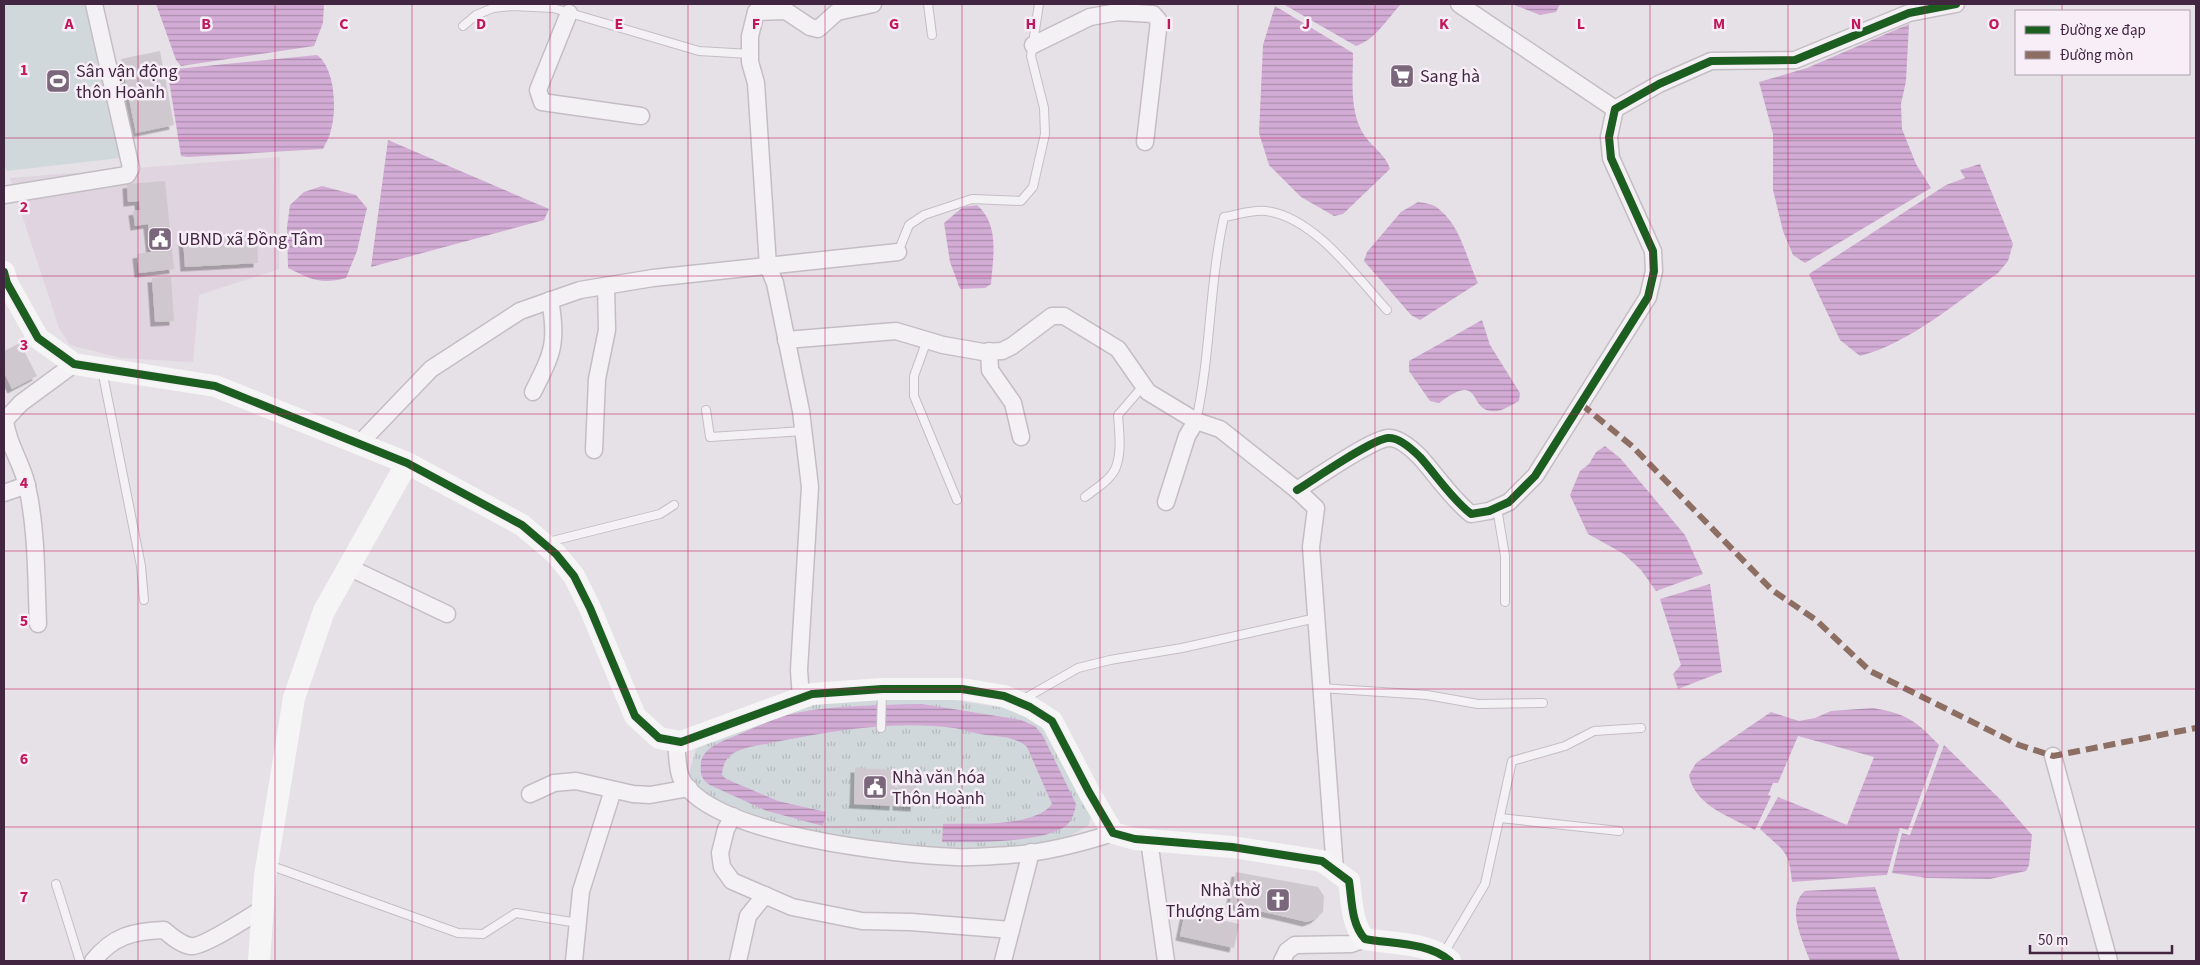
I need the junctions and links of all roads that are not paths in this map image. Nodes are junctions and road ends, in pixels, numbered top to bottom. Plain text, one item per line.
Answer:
1 (94, 4) edge
2 (873, 4) edge
3 (928, 4) edge
4 (1039, 4) edge
5 (1459, 4) edge
6 (1956, 4) edge
7 (553, 6) edge
8 (760, 8) edge
9 (1908, 8) edge
10 (569, 13) junction
11 (463, 26) dead end
12 (932, 35) dead end
13 (1033, 45) junction
14 (750, 54) junction
15 (1615, 109) junction
16 (641, 116) dead end
17 (1145, 142) dead end
18 (4, 195) edge
19 (898, 252) joint
20 (768, 266) junction
21 (4, 272) edge
22 (606, 286) junction
23 (550, 300) junction
24 (1387, 310) dead end
25 (786, 340) junction
26 (927, 340) junction
27 (989, 351) junction
28 (74, 364) junction
29 (102, 368) junction
30 (1144, 385) junction
31 (533, 392) dead end
32 (706, 410) dead end
33 (1196, 421) junction
34 (803, 431) junction
35 (1021, 437) dead end
36 (359, 444) junction
37 (594, 450) dead end
38 (407, 463) junction
39 (27, 485) junction
40 (1297, 490) junction
41 (4, 493) edge
42 (1085, 497) dead end
43 (956, 500) dead end
44 (1166, 502) dead end
45 (674, 505) dead end
46 (1497, 508) junction
47 (544, 543) junction
48 (348, 568) junction
49 (144, 600) dead end
50 (1505, 602) dead end
51 (447, 614) dead end
52 (1316, 618) junction
53 (38, 624) dead end
54 (1321, 688) junction
55 (882, 695) junction
56 (802, 698) junction
57 (1018, 702) junction
58 (1543, 703) dead end
59 (881, 728) dead end
60 (1641, 728) dead end
61 (676, 741) junction
62 (2053, 756) dead end
63 (689, 788) junction
64 (613, 790) junction
65 (530, 794) dead end
66 (733, 816) junction
67 (1500, 818) junction
68 (1619, 831) dead end
69 (1113, 833) junction
70 (1149, 840) junction
71 (1031, 852) junction
72 (267, 865) junction
73 (1334, 870) junction
74 (56, 884) dead end
75 (765, 896) junction
76 (262, 909) junction
77 (578, 923) junction
78 (1011, 930) junction
79 (1365, 939) junction
80 (1446, 958) edge
81 (80, 961) edge
82 (93, 961) edge
83 (259, 961) edge
84 (574, 961) edge
85 (738, 961) edge
86 (1003, 961) edge
87 (1166, 961) edge
88 (1282, 961) edge
89 (2109, 961) edge

1 - 18 street
2 - 8 street
3 - 12 lane
4 - 13 lane
5 - 15 street
6 - 9 street
7 - 10 lane
7 - 11 lane
8 - 14 street
9 - 15 street
10 - 14 lane
10 - 16 street
13 - 17 street
13 - 19 lane
14 - 20 street
15 - 46 street
19 - 20 street
20 - 22 street
20 - 25 street
21 - 28 street
22 - 23 street
22 - 37 street
23 - 31 street
23 - 36 street
24 - 33 lane
25 - 26 street
25 - 34 street
26 - 27 street
26 - 43 lane
27 - 30 street
27 - 35 street
28 - 29 street
28 - 39 street
29 - 36 street
29 - 49 lane
30 - 33 street
30 - 42 lane
32 - 34 lane
33 - 40 street
33 - 44 street
34 - 56 street
36 - 38 street
38 - 47 street
38 - 48 street
39 - 41 street
39 - 53 street
40 - 46 street
40 - 52 street
45 - 47 lane
46 - 50 lane
47 - 61 street
48 - 51 street
48 - 72 street
52 - 54 street
52 - 57 lane
54 - 58 lane
54 - 73 street
55 - 56 street
55 - 57 street
55 - 59 lane
56 - 61 street
57 - 69 street
60 - 67 lane
61 - 63 street
62 - 89 street
63 - 64 street
63 - 66 street
64 - 65 street
64 - 77 street
66 - 71 street
66 - 75 street
67 - 68 lane
67 - 80 lane
69 - 70 street
69 - 71 street
70 - 73 street
70 - 87 street
71 - 78 street
72 - 76 street
72 - 77 lane
73 - 79 street
74 - 81 lane
75 - 78 street
75 - 85 street
76 - 82 street
76 - 83 street
77 - 84 street
78 - 86 street
79 - 80 street
79 - 88 street

